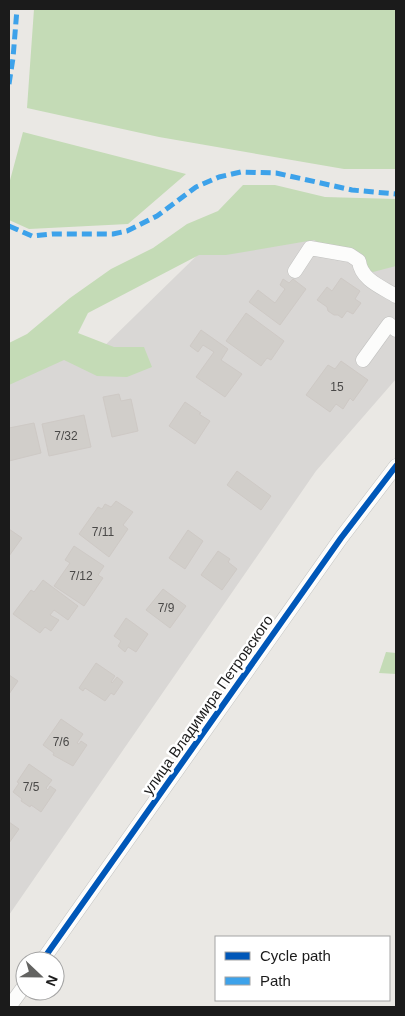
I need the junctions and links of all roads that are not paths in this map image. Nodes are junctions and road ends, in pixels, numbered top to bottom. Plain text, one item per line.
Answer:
1 (295, 271) dead end
2 (396, 296) edge
3 (394, 322) edge
4 (363, 360) dead end
5 (396, 466) edge
6 (49, 951) edge

1 - 2 street
3 - 4 street
5 - 6 street, улица Владимира Петровского

